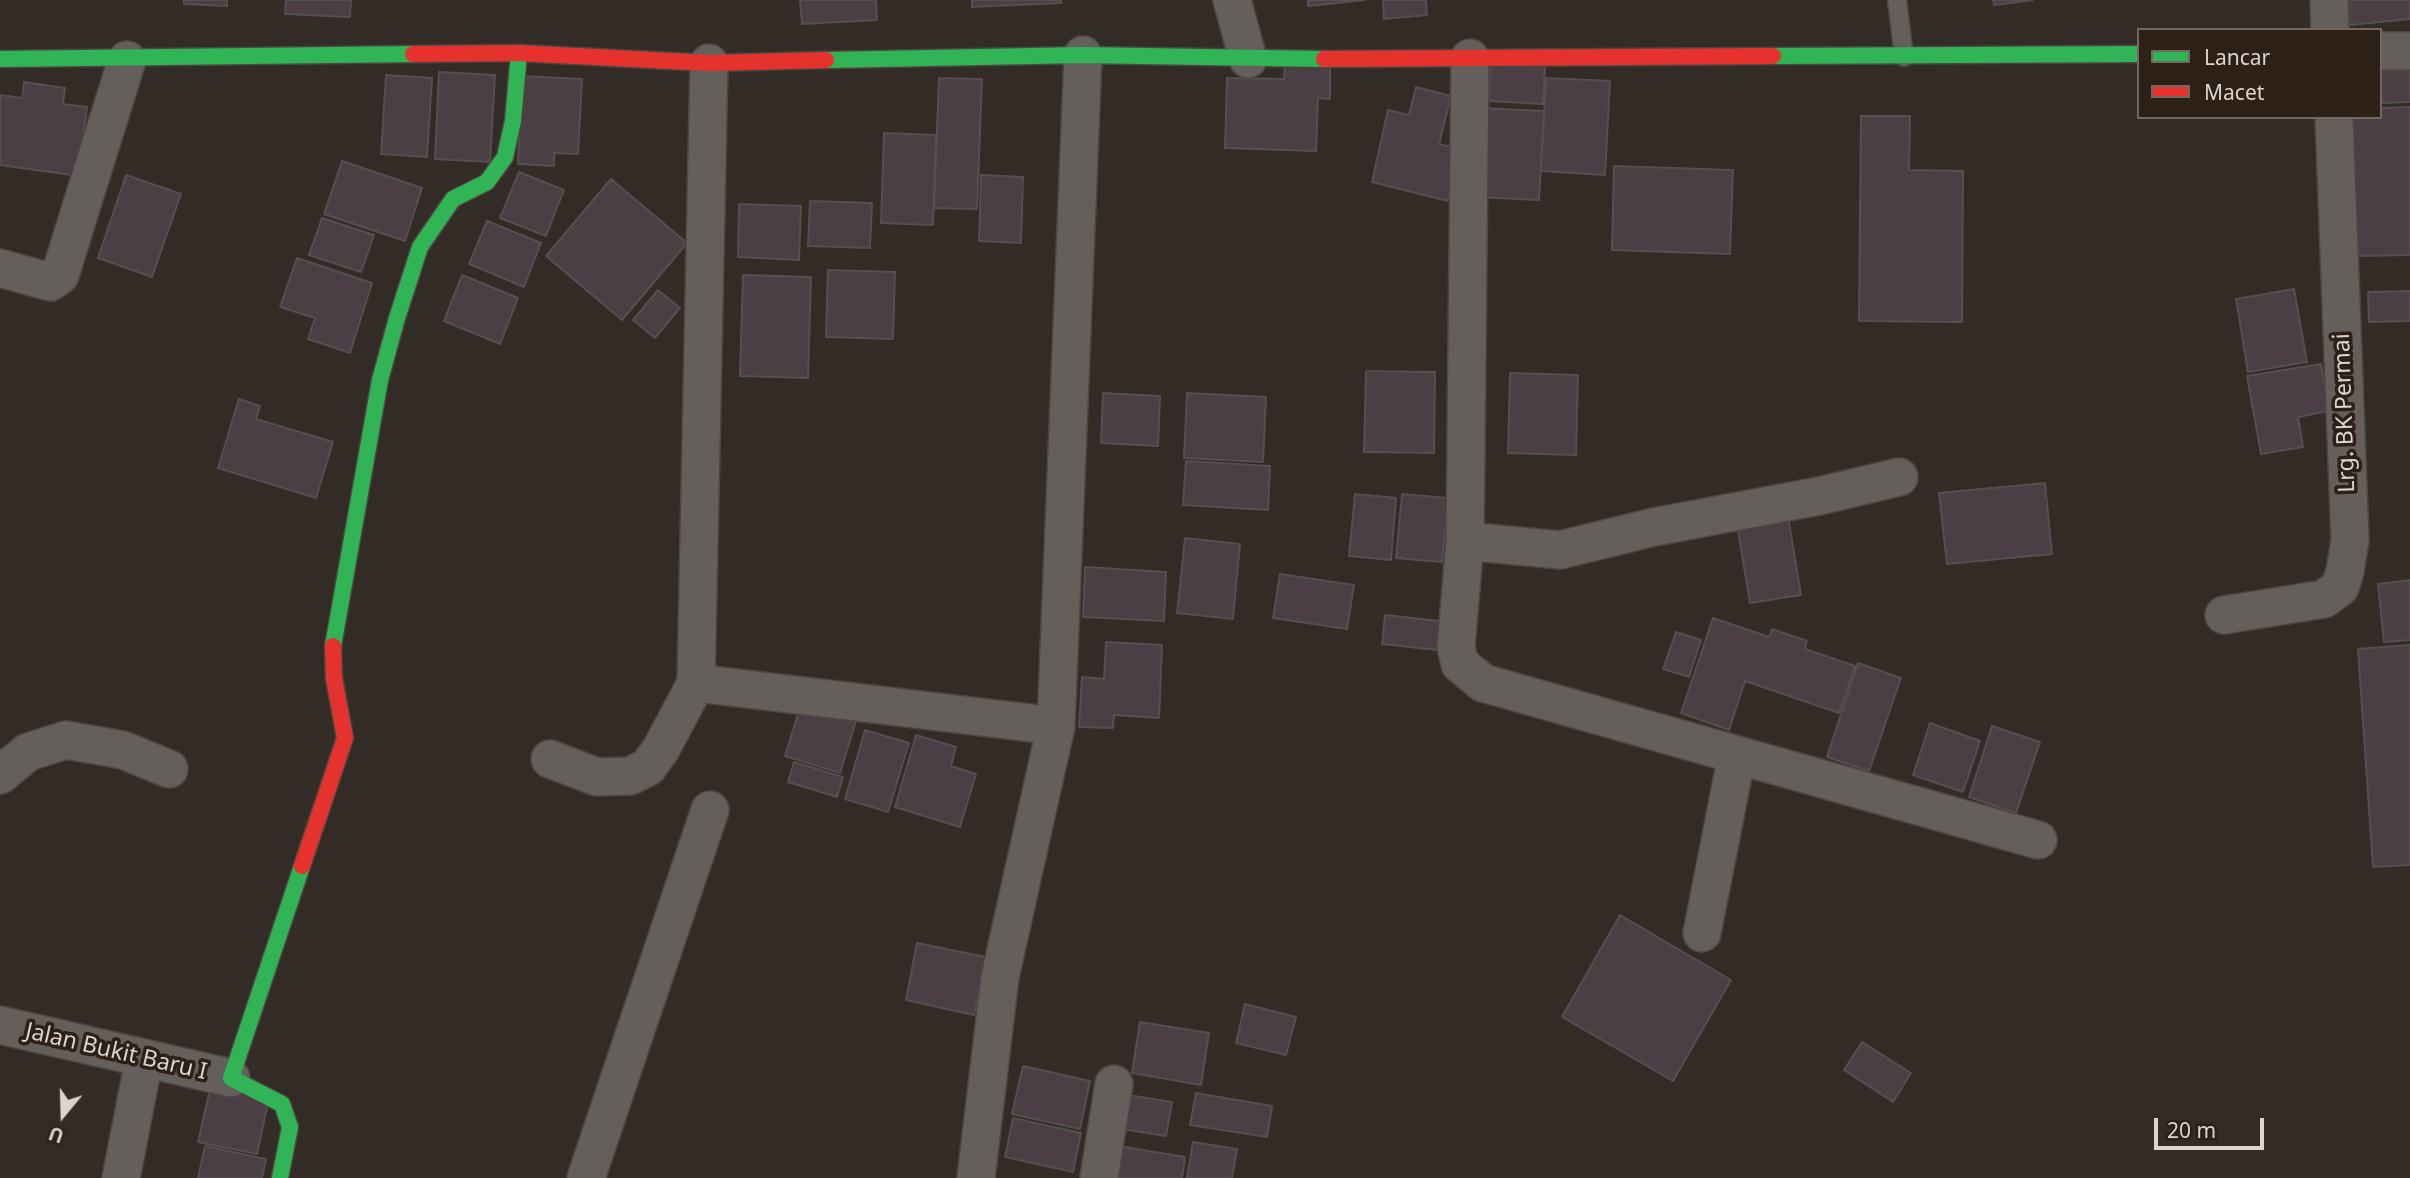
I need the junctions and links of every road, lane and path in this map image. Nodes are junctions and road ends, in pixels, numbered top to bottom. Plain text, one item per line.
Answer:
1 (1232, 0) edge
2 (1897, 0) edge
3 (2329, 0) edge
4 (2330, 28) edge
5 (2382, 51) edge
6 (2410, 51) edge
7 (519, 53) junction
8 (2137, 54) edge
9 (1083, 55) junction
10 (1904, 57) junction
11 (1470, 58) junction
12 (0, 59) edge
13 (127, 60) junction
14 (1248, 60) junction
15 (709, 63) junction
16 (2334, 119) edge
17 (0, 268) edge
18 (1899, 477) dead end
19 (1465, 541) junction
20 (2224, 615) dead end
21 (696, 682) junction
22 (1056, 726) junction
23 (1737, 755) junction
24 (550, 759) dead end
25 (169, 769) dead end
26 (0, 775) edge
27 (710, 810) dead end
28 (2038, 840) dead end
29 (1702, 933) dead end
30 (0, 1025) edge
31 (144, 1060) junction
32 (231, 1078) junction
33 (1114, 1084) dead end
34 (121, 1178) edge
35 (280, 1178) edge
36 (586, 1178) edge
37 (976, 1178) edge
38 (1099, 1178) edge

1 - 14 street
2 - 10 lane
3 - 4 street
5 - 6 street
7 - 13 street
7 - 15 street
7 - 32 street
8 - 10 street
9 - 14 street
9 - 15 street
9 - 22 street
10 - 11 street
11 - 14 street
11 - 19 street
12 - 13 street
13 - 17 street
15 - 21 street
16 - 20 street, Lrg. BK Permai
18 - 19 street
19 - 23 street
21 - 22 street
21 - 24 street
22 - 37 street
23 - 28 street
23 - 29 street
25 - 26 street
27 - 36 street
30 - 31 street, Jalan Bukit Baru I
31 - 32 street, Jalan Bukit Baru I
31 - 34 street
32 - 35 street
33 - 38 street

